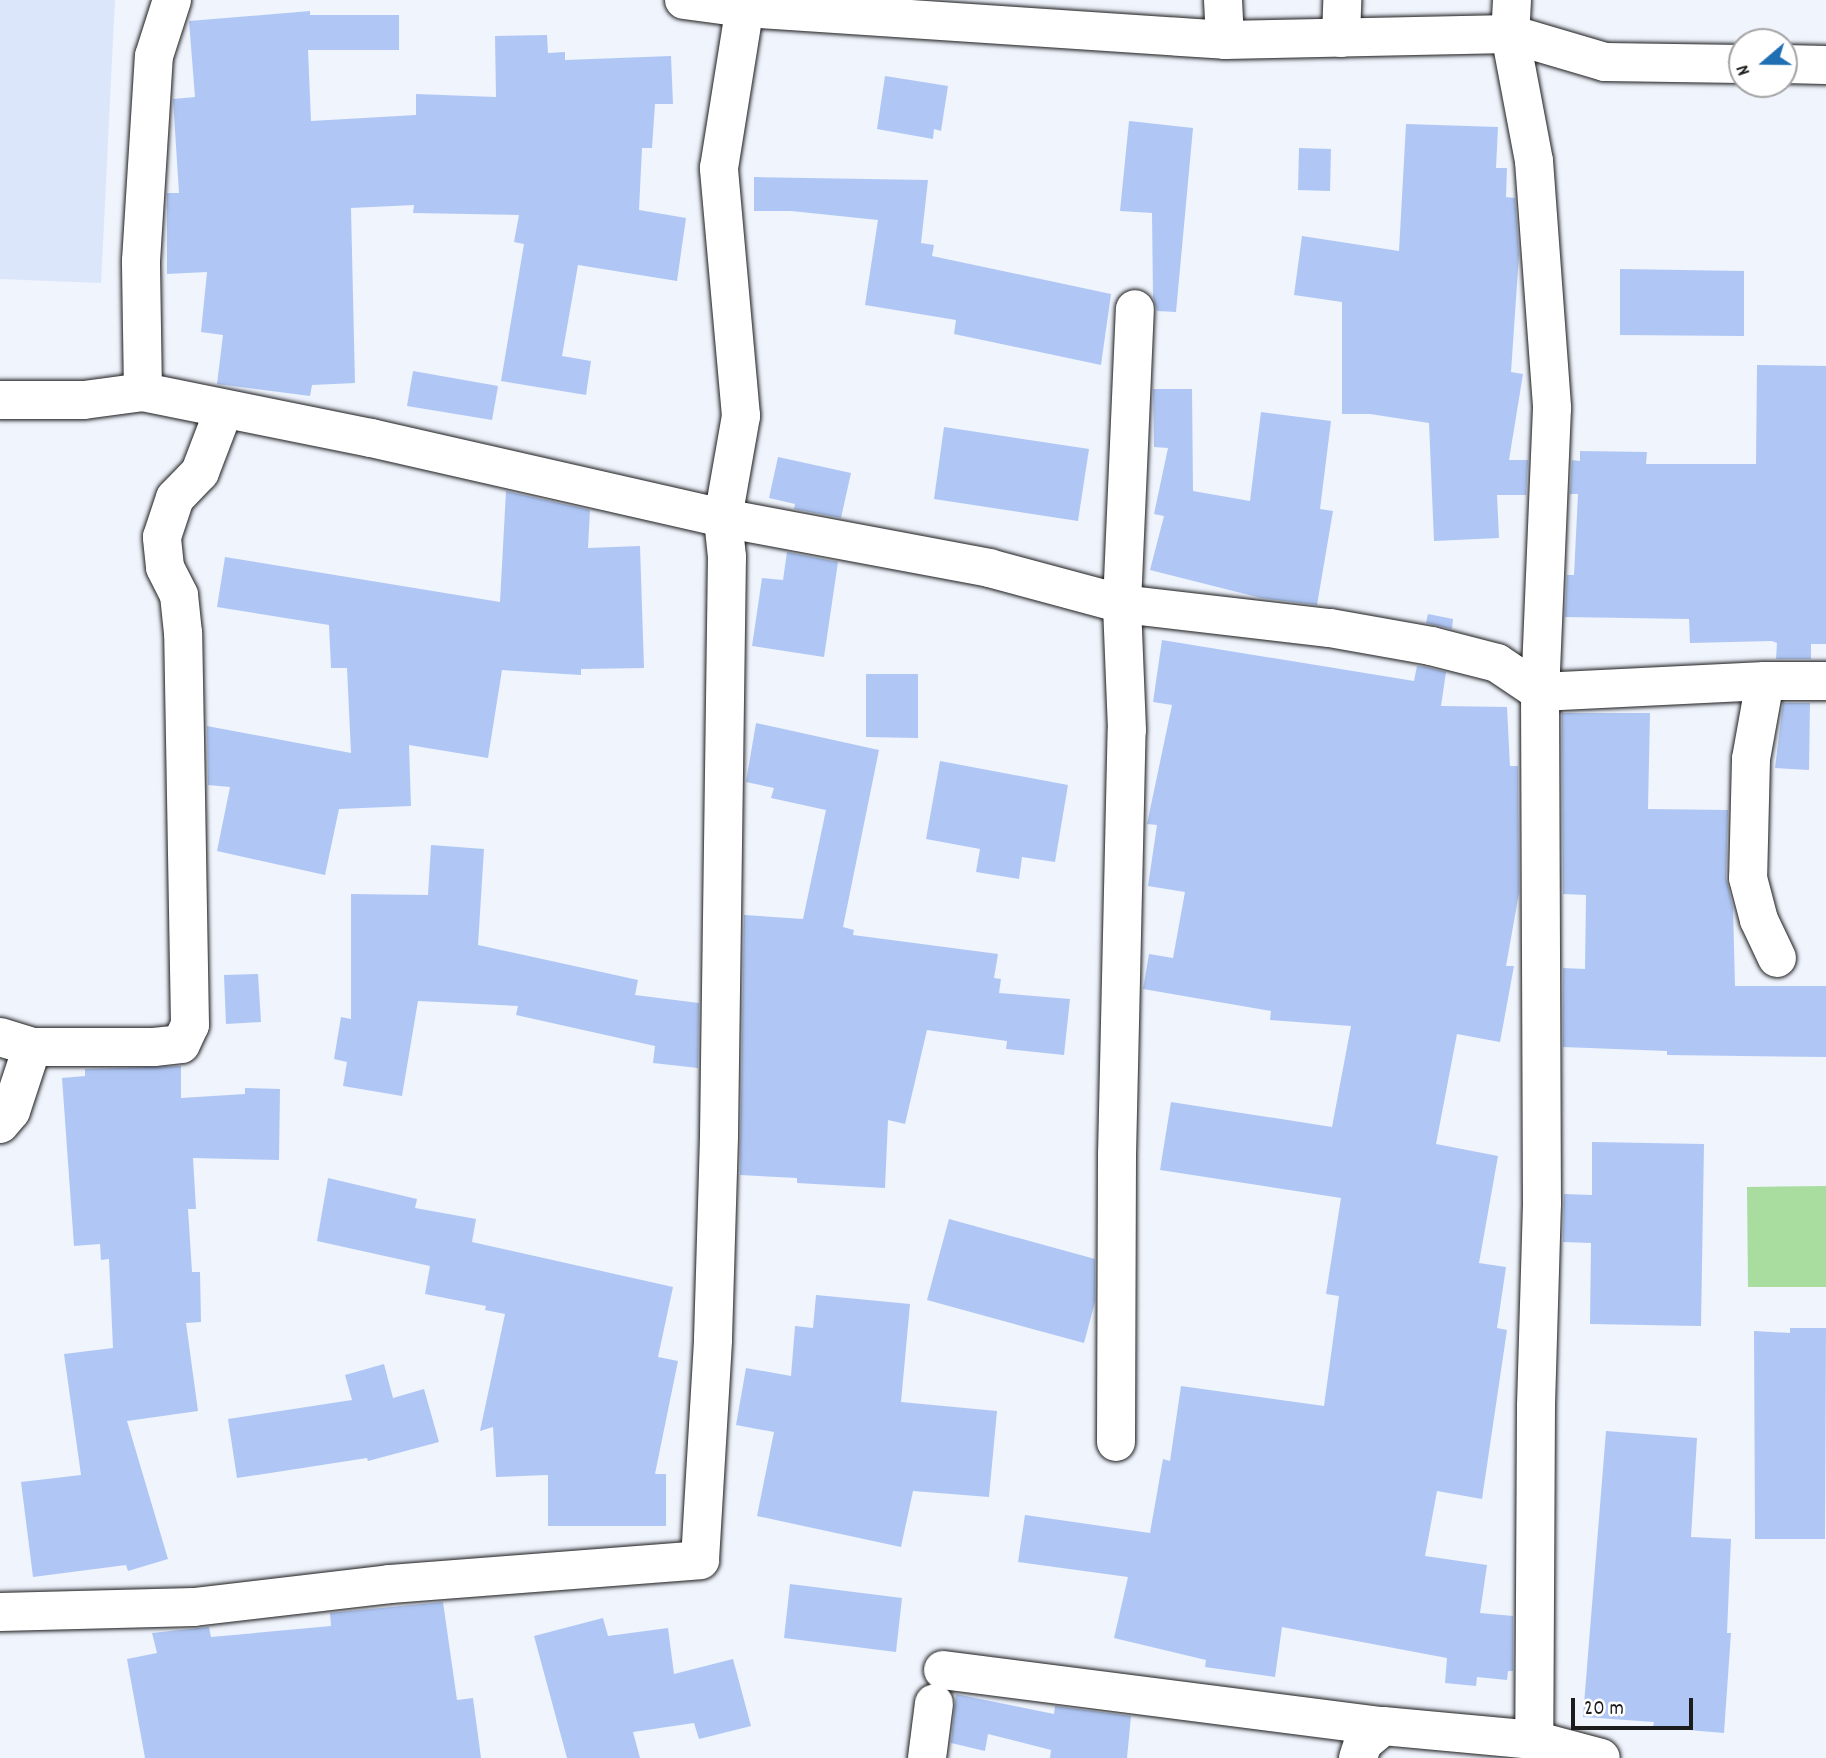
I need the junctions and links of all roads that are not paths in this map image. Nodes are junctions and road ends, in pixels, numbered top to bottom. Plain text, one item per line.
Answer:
1 (172, 0) edge
2 (684, 0) edge
3 (1223, 0) edge
4 (1342, 0) edge
5 (745, 4) edge
6 (983, 11) edge
7 (1511, 17) edge
8 (1341, 38) junction
9 (1225, 40) junction
10 (1728, 64) edge
11 (1798, 64) edge
12 (1826, 65) edge
13 (1135, 309) dead end
14 (143, 392) junction
15 (0, 400) edge
16 (224, 409) junction
17 (723, 518) junction
18 (1122, 604) junction
19 (1765, 681) junction
20 (1826, 681) edge
21 (1540, 692) junction
22 (1777, 958) dead end
23 (16, 1042) edge
24 (0, 1124) edge
25 (1116, 1442) dead end
26 (0, 1612) edge
27 (1383, 1727) junction
28 (1534, 1740) junction
29 (927, 1758) edge
30 (1358, 1758) edge
31 (1601, 1758) edge

1 - 14 street
2 - 5 street
3 - 9 street
4 - 8 street
5 - 6 street
5 - 17 street
6 - 9 street
7 - 8 street
7 - 10 street
7 - 21 street
8 - 9 street
11 - 12 street
13 - 18 street
14 - 15 street
14 - 16 street
16 - 17 street
16 - 23 street
17 - 18 street
17 - 26 street
18 - 21 street
18 - 25 street
19 - 20 street
19 - 21 street
19 - 22 street
21 - 28 street
23 - 24 street
27 - 28 street
27 - 29 street
27 - 30 street
28 - 31 street

